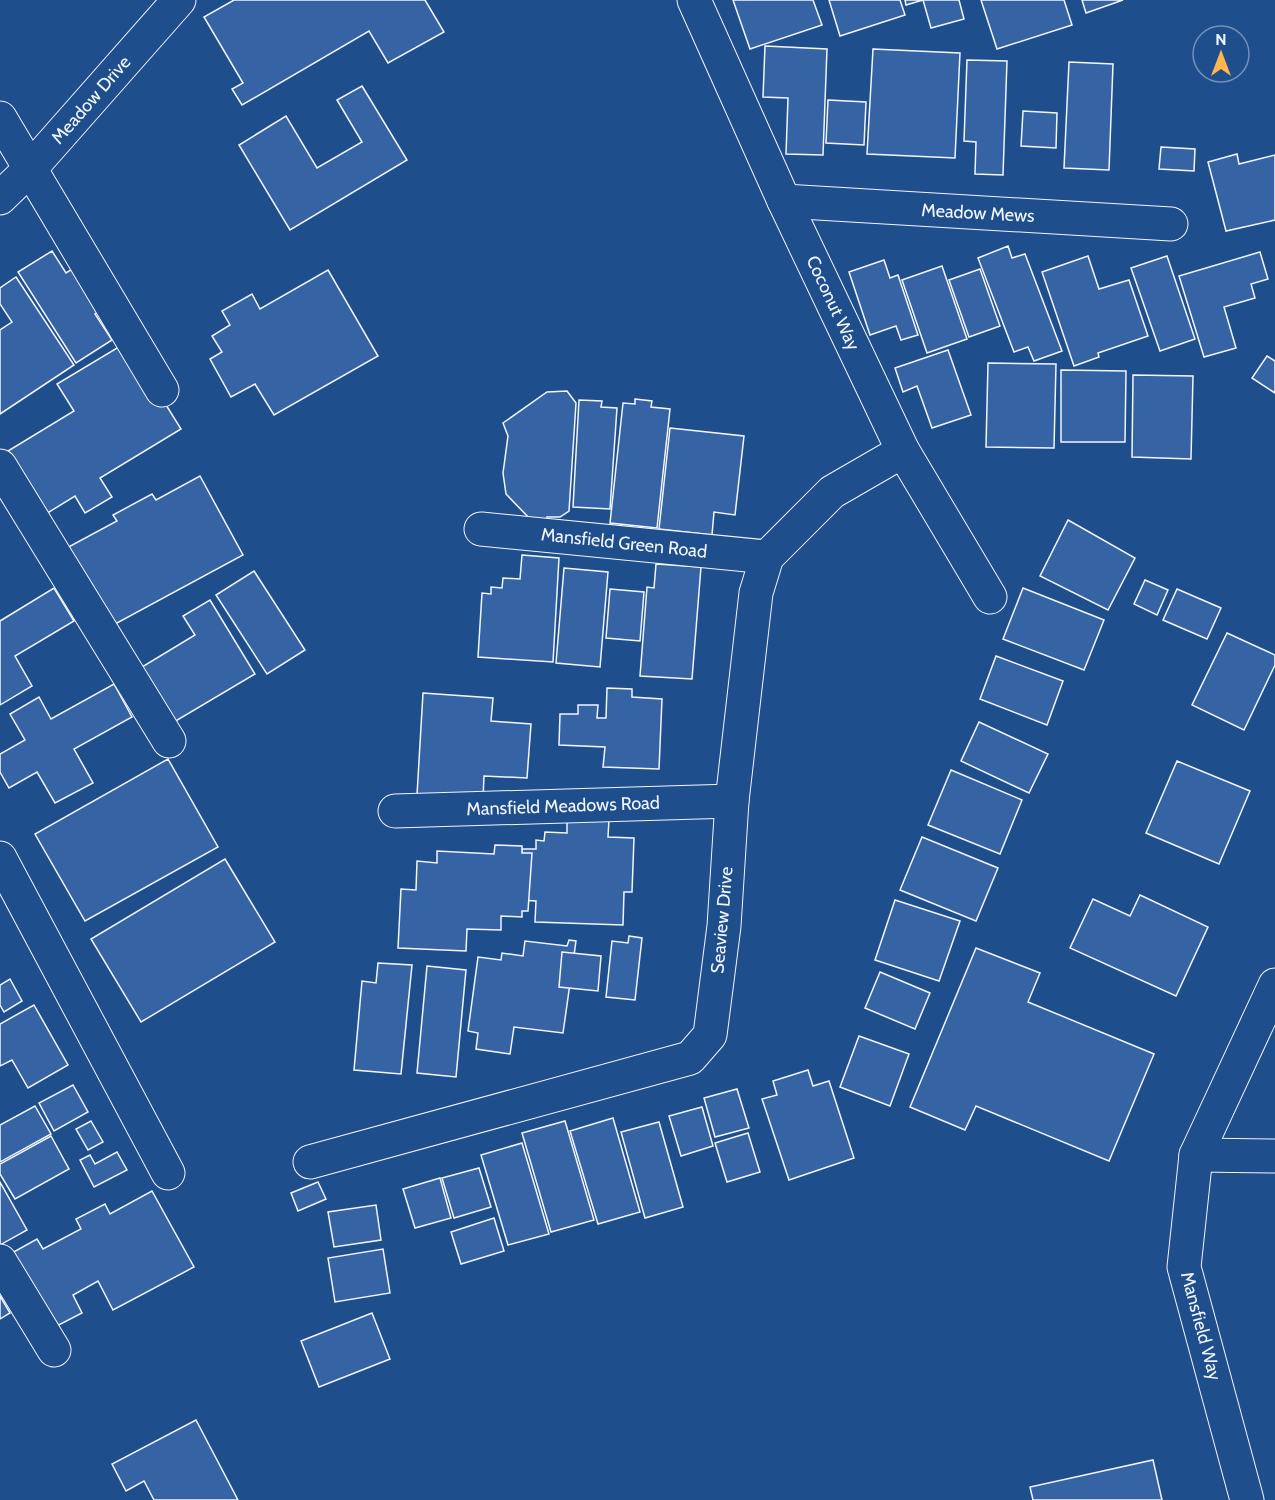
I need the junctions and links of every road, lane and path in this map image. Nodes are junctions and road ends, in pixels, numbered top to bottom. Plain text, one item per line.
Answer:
1 (179, 0) edge
2 (694, 0) edge
3 (0, 118) edge
4 (30, 169) junction
5 (0, 198) edge
6 (784, 201) junction
7 (1171, 224) dead end
8 (162, 390) dead end
9 (903, 451) junction
10 (0, 466) edge
11 (481, 529) dead end
12 (767, 557) junction
13 (990, 597) dead end
14 (169, 741) dead end
15 (732, 801) junction
16 (394, 811) dead end
17 (0, 858) edge
18 (1275, 985) edge
19 (1196, 1155) junction
20 (1275, 1156) edge
21 (310, 1162) dead end
22 (168, 1173) dead end
23 (0, 1261) edge
24 (54, 1350) dead end
25 (1247, 1500) edge

1 - 4 street, Meadow Drive
2 - 6 street, Coconut Way
3 - 4 street
4 - 5 street, Meadow Drive
4 - 8 street
6 - 7 street, Meadow Mews
6 - 9 street, Coconut Way
9 - 12 street, Seaview Drive
9 - 13 street, Coconut Way
10 - 14 street
11 - 12 street, Mansfield Green Road
12 - 15 street, Seaview Drive
15 - 16 street, Mansfield Meadows Road
15 - 21 street, Seaview Drive
17 - 22 street
18 - 19 street, Mansfield Way
19 - 20 street
19 - 25 street, Mansfield Way
23 - 24 street

